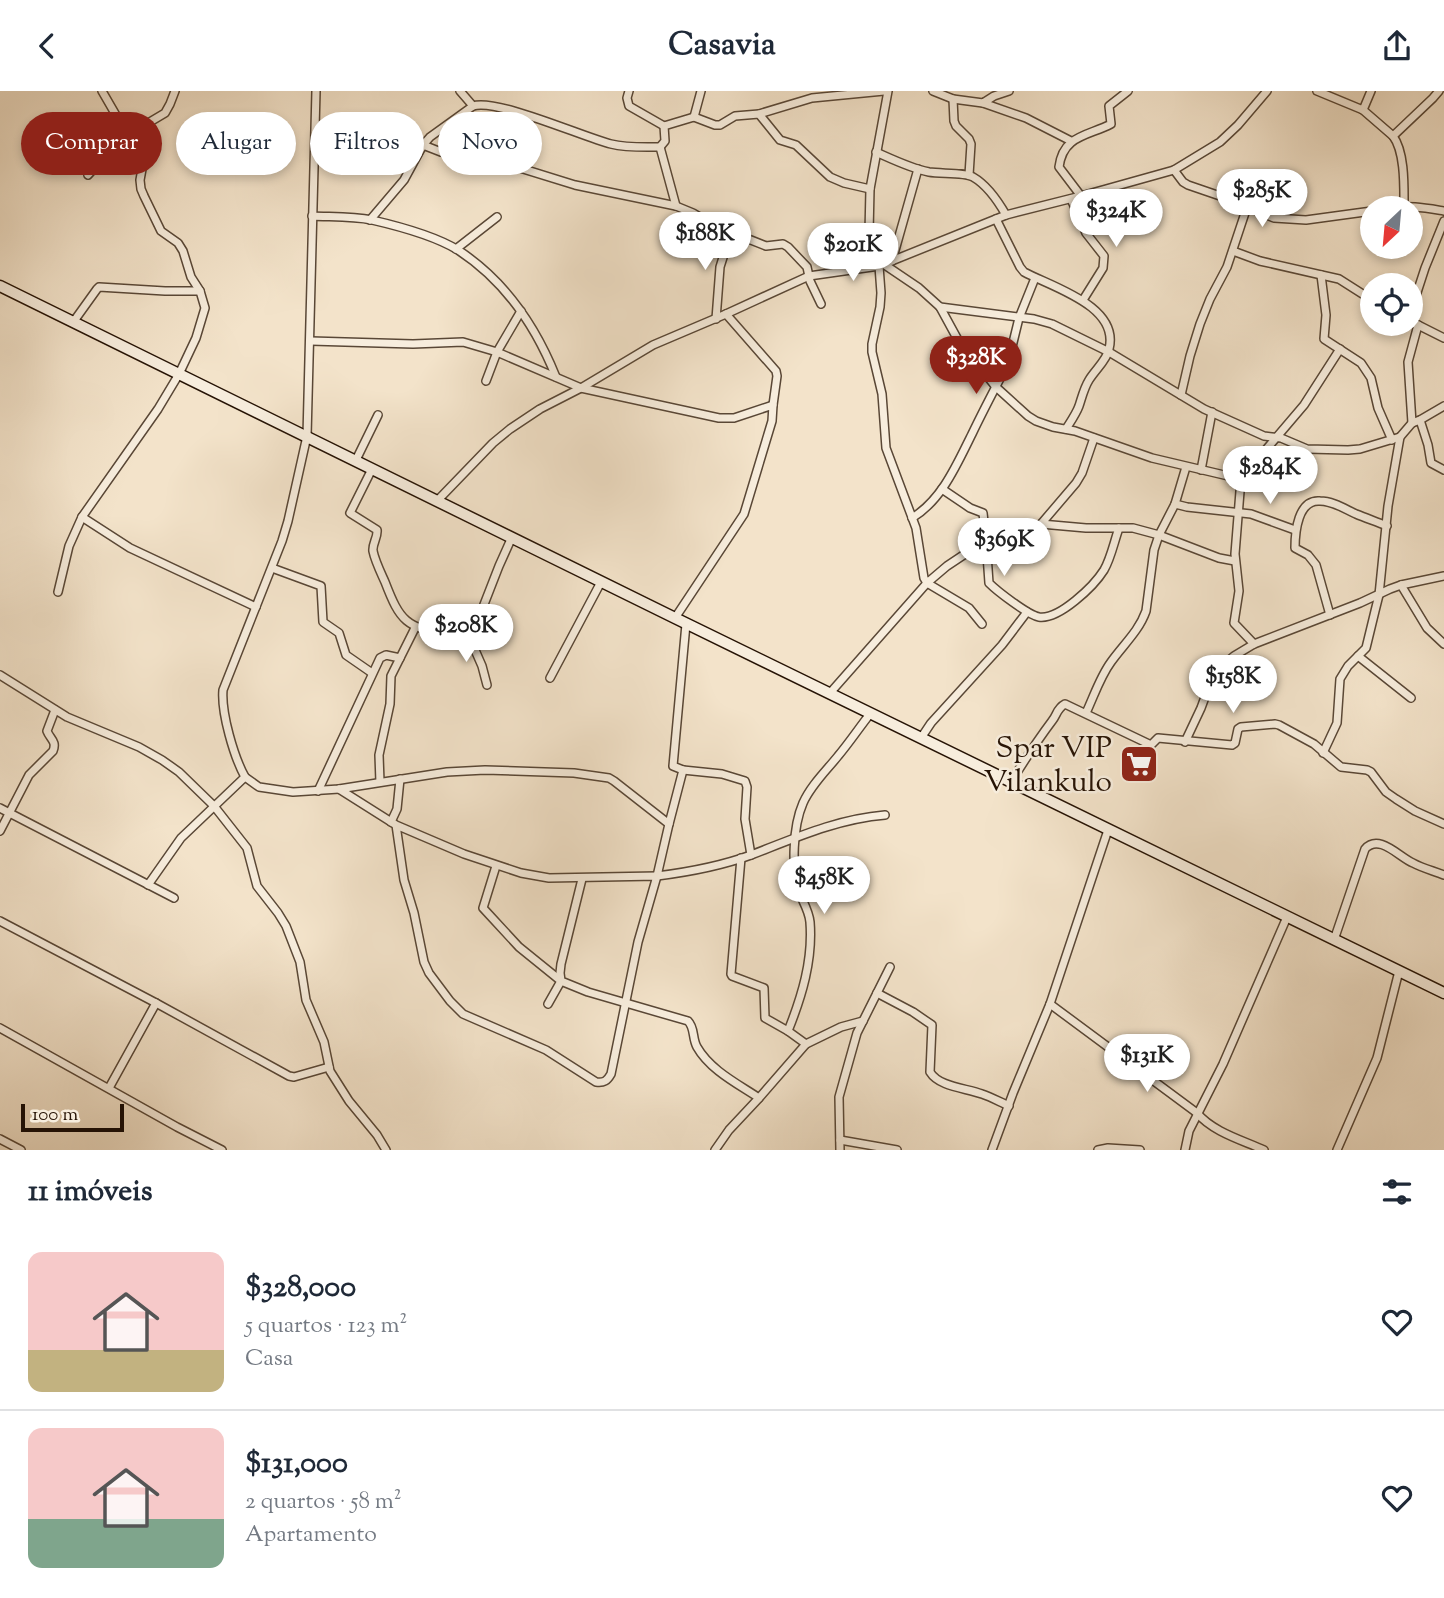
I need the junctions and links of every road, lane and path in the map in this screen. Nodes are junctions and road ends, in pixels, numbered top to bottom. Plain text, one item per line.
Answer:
1 (102, 91) edge
2 (175, 91) edge
3 (316, 91) edge
4 (460, 91) edge
5 (629, 91) edge
6 (701, 91) edge
7 (886, 91) edge
8 (933, 91) edge
9 (1009, 91) edge
10 (1128, 91) edge
11 (1267, 91) edge
12 (1317, 91) edge
13 (1371, 91) edge
14 (1439, 91) edge
15 (1000, 93) edge
16 (953, 99) junction
17 (983, 103) junction
18 (473, 106) junction
19 (1363, 110) junction
20 (114, 112) edge
21 (760, 114) junction
22 (162, 115) edge
23 (695, 117) junction
24 (664, 126) junction
25 (1393, 136) junction
26 (1071, 141) junction
27 (424, 144) edge
28 (424, 145) edge
29 (660, 147) junction
30 (876, 152) junction
31 (918, 169) junction
32 (1174, 170) junction
33 (141, 175) edge
34 (407, 175) edge
35 (969, 175) junction
36 (870, 189) junction
37 (1403, 196) edge
38 (1081, 197) junction
39 (1070, 199) junction
40 (676, 207) junction
41 (1247, 207) junction
42 (1423, 208) edge
43 (1444, 211) edge
44 (1360, 213) edge
45 (1006, 215) junction
46 (312, 216) junction
47 (497, 217) dead end
48 (996, 219) junction
49 (370, 220) junction
50 (1444, 221) edge
51 (731, 232) junction
52 (456, 249) junction
53 (1233, 251) junction
54 (885, 264) junction
55 (1422, 273) edge
56 (1321, 275) junction
57 (808, 276) junction
58 (1035, 278) junction
59 (0, 286) edge
60 (200, 291) junction
61 (1360, 292) edge
62 (1083, 300) junction
63 (821, 304) dead end
64 (940, 307) junction
65 (521, 311) junction
66 (726, 314) junction
67 (1019, 318) junction
68 (716, 319) junction
69 (74, 321) junction
70 (1423, 328) edge
71 (1415, 336) edge
72 (1444, 338) edge
73 (311, 341) junction
74 (1340, 349) junction
75 (497, 352) junction
76 (1109, 352) junction
77 (179, 375) junction
78 (556, 377) junction
79 (486, 381) dead end
80 (996, 387) junction
81 (581, 388) junction
82 (1181, 395) junction
83 (773, 405) junction
84 (1444, 406) edge
85 (1212, 412) junction
86 (378, 415) dead end
87 (1420, 420) junction
88 (1412, 423) junction
89 (1066, 429) junction
90 (307, 436) junction
91 (1276, 437) junction
92 (1094, 438) junction
93 (1396, 439) junction
94 (356, 460) junction
95 (1186, 467) junction
96 (372, 469) junction
97 (1201, 470) junction
98 (1444, 470) edge
99 (1241, 479) junction
100 (942, 489) junction
101 (437, 501) junction
102 (1175, 504) junction
103 (1239, 513) junction
104 (82, 517) junction
105 (912, 518) junction
106 (1041, 524) junction
107 (1387, 526) junction
108 (1119, 528) junction
109 (1295, 530) junction
110 (1159, 535) junction
111 (512, 537) junction
112 (986, 540) junction
113 (1235, 561) junction
114 (272, 568) junction
115 (1444, 576) edge
116 (601, 582) junction
117 (927, 583) junction
118 (1401, 585) junction
119 (58, 592) dead end
120 (1379, 595) junction
121 (256, 607) junction
122 (1027, 612) junction
123 (1330, 615) junction
124 (675, 618) junction
125 (686, 624) junction
126 (982, 624) dead end
127 (415, 628) junction
128 (468, 634) junction
129 (1254, 644) junction
130 (1444, 644) edge
131 (1358, 656) junction
132 (400, 657) junction
133 (372, 673) junction
134 (0, 675) edge
135 (550, 678) dead end
136 (487, 685) dead end
137 (830, 693) junction
138 (1411, 698) dead end
139 (55, 710) junction
140 (1086, 713) junction
141 (870, 714) junction
142 (921, 739) junction
143 (1185, 742) junction
144 (1323, 753) junction
145 (683, 770) junction
146 (245, 777) junction
147 (400, 779) junction
148 (380, 782) junction
149 (1010, 782) junction
150 (339, 789) junction
151 (318, 791) junction
152 (214, 806) junction
153 (0, 808) edge
154 (8, 812) junction
155 (885, 815) dead end
156 (393, 823) junction
157 (669, 824) junction
158 (1444, 824) edge
159 (1108, 829) junction
160 (0, 831) edge
161 (794, 837) junction
162 (751, 855) junction
163 (741, 858) junction
164 (496, 866) junction
165 (1444, 875) edge
166 (657, 876) junction
167 (582, 879) junction
168 (148, 885) junction
169 (174, 898) dead end
170 (1287, 917) junction
171 (0, 921) edge
172 (1334, 940) junction
173 (890, 967) dead end
174 (1399, 971) junction
175 (561, 981) junction
176 (877, 993) junction
177 (1444, 993) edge
178 (625, 1002) junction
179 (156, 1003) junction
180 (1050, 1003) junction
181 (548, 1004) dead end
182 (863, 1021) junction
183 (0, 1028) edge
184 (788, 1031) junction
185 (806, 1044) junction
186 (329, 1067) junction
187 (109, 1088) junction
188 (759, 1098) junction
189 (1009, 1105) junction
190 (1198, 1113) junction
191 (0, 1139) edge
192 (839, 1140) junction
193 (21, 1150) edge
194 (222, 1150) edge
195 (386, 1150) edge
196 (715, 1150) edge
197 (841, 1150) edge
198 (897, 1150) edge
199 (992, 1150) edge
200 (1098, 1150) edge
201 (1140, 1150) edge
202 (1185, 1150) edge
203 (1264, 1150) edge
204 (1337, 1150) edge

1 - 20 street
2 - 22 street
3 - 46 street
4 - 18 street
5 - 24 street
6 - 23 street
7 - 21 street
7 - 30 street
8 - 16 street
9 - 15 street
10 - 26 street
11 - 32 street
12 - 19 street
13 - 19 street
14 - 25 street
15 - 17 street
16 - 17 street
16 - 35 street
17 - 26 street
18 - 27 street
18 - 29 street
19 - 25 street
21 - 23 street
21 - 36 street
23 - 24 street
24 - 29 street
25 - 37 street
26 - 38 street
28 - 40 street
29 - 40 street
30 - 31 street
30 - 36 street
31 - 35 street
31 - 54 street
32 - 38 street
32 - 41 street
33 - 60 street
34 - 49 street
35 - 45 street
36 - 54 street
38 - 39 street
39 - 45 street
39 - 62 street
40 - 51 street
41 - 44 street
41 - 53 street
42 - 43 street
45 - 48 street
46 - 49 street
46 - 73 street
47 - 52 street
48 - 54 street
48 - 58 street
49 - 52 street
50 - 55 street
51 - 57 street
51 - 68 street
52 - 65 street
53 - 56 street
53 - 82 street
54 - 57 street
54 - 64 street
54 - 105 street
56 - 61 street
56 - 74 street
57 - 63 street
57 - 66 street
58 - 62 street
58 - 67 street
59 - 69 main road
60 - 69 street
60 - 77 street
62 - 76 street
64 - 67 street
64 - 80 street
65 - 75 street
65 - 78 street
66 - 68 street
66 - 83 street
67 - 76 street
67 - 80 street
68 - 81 street
69 - 77 main road
70 - 72 street
71 - 88 street
73 - 75 street
73 - 90 street
74 - 91 street
74 - 93 street
75 - 78 street
75 - 79 street
76 - 82 street
76 - 89 street
77 - 90 main road
77 - 104 street
78 - 81 street
80 - 89 street
80 - 100 street
81 - 83 street
81 - 101 street
82 - 85 street
83 - 124 street
84 - 87 street
85 - 91 street
85 - 97 street
86 - 94 street
87 - 88 street
87 - 98 street
88 - 93 street
89 - 92 street
90 - 94 main road
90 - 114 street
91 - 93 street
91 - 99 street
92 - 95 street
92 - 106 street
93 - 107 street
94 - 96 main road
95 - 97 street
95 - 102 street
96 - 101 main road
96 - 127 street
97 - 99 street
99 - 103 street
100 - 105 street
100 - 112 street
101 - 111 main road
102 - 103 street
102 - 110 street
103 - 109 street
103 - 113 street
104 - 119 street
104 - 121 street
105 - 117 street
106 - 108 street
106 - 112 street
107 - 109 street
107 - 120 street
108 - 110 street
108 - 122 street
109 - 123 street
110 - 113 street
110 - 140 street
111 - 116 main road
111 - 128 street
112 - 117 street
112 - 122 street
113 - 129 street
114 - 121 street
114 - 133 street
115 - 118 street
116 - 124 main road
116 - 135 street
117 - 126 street
117 - 137 street
118 - 120 street
118 - 130 street
120 - 123 street
120 - 131 street
121 - 146 street
122 - 142 street
123 - 129 street
124 - 125 main road
125 - 137 main road
125 - 145 street
127 - 128 street
127 - 132 street
128 - 136 street
129 - 143 street
131 - 138 street
131 - 144 street
132 - 133 street
132 - 148 street
133 - 151 street
134 - 139 street
137 - 141 main road
139 - 152 street
139 - 154 street
140 - 143 street
140 - 149 street
141 - 142 main road
141 - 161 street
142 - 149 main road
143 - 144 street
144 - 158 street
145 - 157 street
145 - 162 street
146 - 151 street
146 - 152 street
147 - 148 street
147 - 156 street
147 - 157 street
148 - 150 street
149 - 159 main road
150 - 151 street
150 - 156 street
152 - 168 street
152 - 186 street
153 - 154 street
154 - 160 street
154 - 168 street
155 - 161 street
156 - 164 street
156 - 178 street
157 - 166 street
159 - 170 main road
159 - 180 street
161 - 162 street
161 - 184 street
162 - 163 street
163 - 166 street
163 - 184 street
164 - 167 street
164 - 175 street
165 - 172 street
166 - 167 street
166 - 178 street
167 - 175 street
168 - 169 street
170 - 172 main road
170 - 190 street
171 - 179 street
172 - 174 main road
173 - 176 street
174 - 177 main road
174 - 204 street
175 - 178 street
175 - 181 street
176 - 182 street
176 - 189 street
178 - 188 street
179 - 186 street
179 - 187 street
180 - 189 street
180 - 190 street
182 - 185 street
182 - 192 street
183 - 187 street
184 - 185 street
185 - 188 street
186 - 195 street
187 - 194 street
188 - 196 street
189 - 199 street
190 - 202 street
190 - 203 street
191 - 193 street
192 - 197 street
192 - 198 street
200 - 201 street

